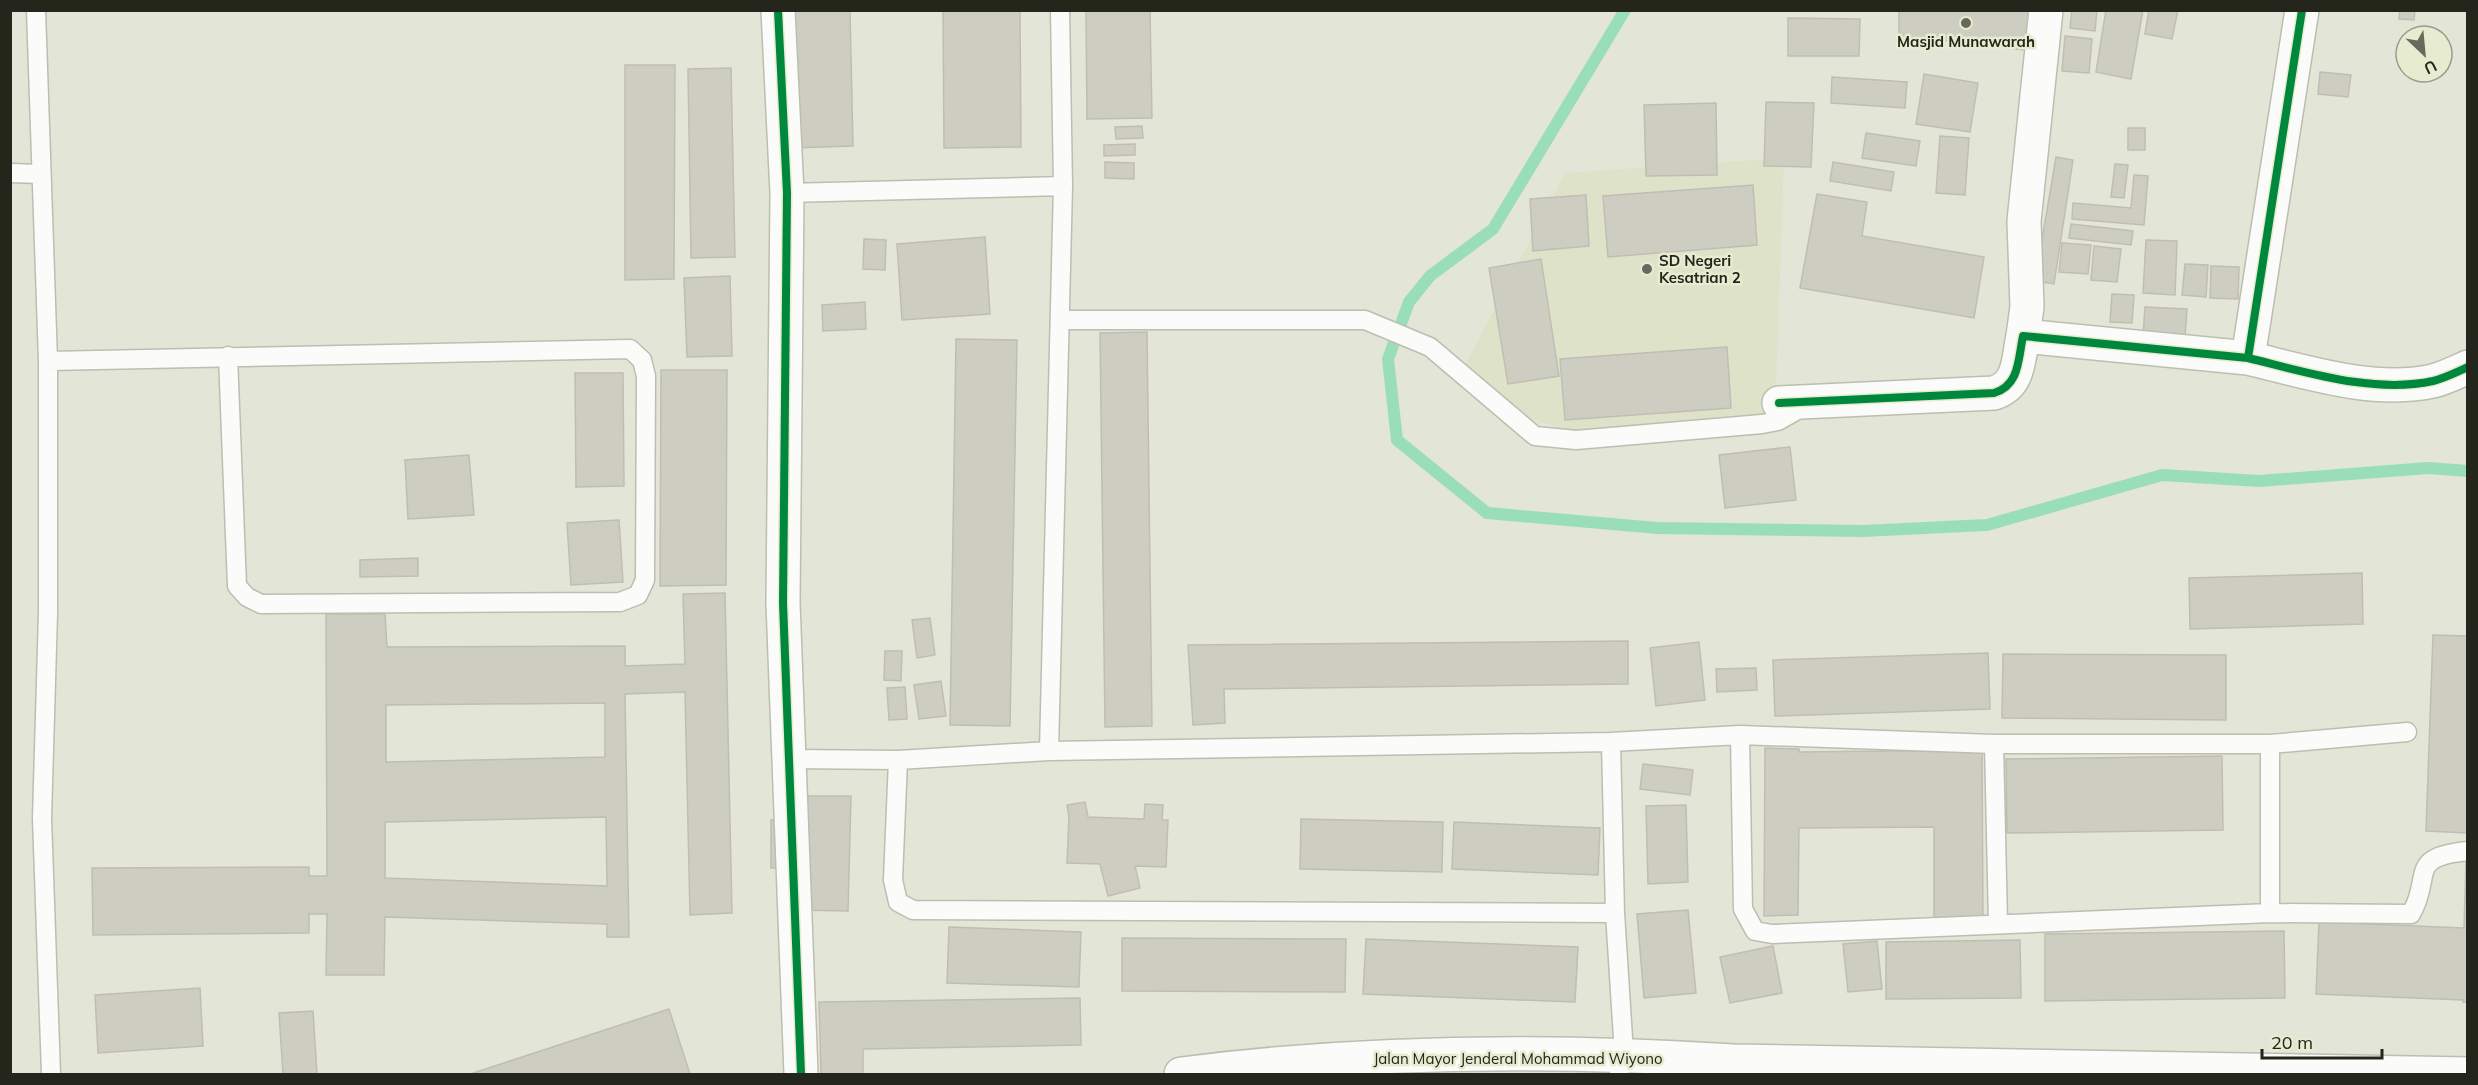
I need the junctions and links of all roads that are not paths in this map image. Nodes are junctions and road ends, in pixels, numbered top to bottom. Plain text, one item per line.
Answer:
1 (36, 10) edge
2 (778, 10) edge
3 (1060, 10) edge
4 (2046, 10) edge
5 (2302, 10) edge
6 (10, 173) edge
7 (40, 174) junction
8 (1063, 186) junction
9 (787, 193) junction
10 (1061, 320) junction
11 (2023, 336) junction
12 (228, 356) junction
13 (2248, 357) junction
14 (48, 361) junction
15 (2468, 367) edge
16 (1813, 401) junction
17 (1779, 403) dead end
18 (2407, 732) dead end
19 (1740, 735) junction
20 (1611, 742) junction
21 (1994, 744) junction
22 (2270, 744) junction
23 (1049, 751) junction
24 (791, 759) junction
25 (898, 760) junction
26 (2468, 850) edge
27 (1615, 913) junction
28 (2270, 913) junction
29 (1998, 923) junction
30 (1621, 1064) edge
31 (1346, 1066) edge
32 (1733, 1068) edge
33 (51, 1074) edge
34 (801, 1074) edge
35 (1191, 1074) edge
36 (2468, 1074) edge

1 - 7 lane
2 - 9 street
3 - 8 lane
4 - 11 street
5 - 13 street
6 - 7 lane
7 - 14 lane
8 - 9 lane
8 - 10 lane
9 - 24 street
10 - 16 lane
10 - 23 lane
11 - 13 street
11 - 16 street
12 - 12 lane
12 - 14 lane
13 - 15 street
14 - 33 lane
16 - 17 street
18 - 22 lane
19 - 20 lane
19 - 21 lane
19 - 29 lane
20 - 23 lane
20 - 27 lane
21 - 22 lane
21 - 29 lane
22 - 28 lane
23 - 25 lane
24 - 25 lane
24 - 34 street
25 - 27 lane
26 - 28 lane
27 - 30 lane
28 - 29 lane
30 - 31 street, Jalan Mayor Jenderal Mohammad Wiyono
30 - 32 street, Jalan Mayor Jenderal Mohammad Wiyono
31 - 35 street, Jalan Mayor Jenderal Mohammad Wiyono
32 - 36 street, Jalan Mayor Jenderal Mohammad Wiyono

